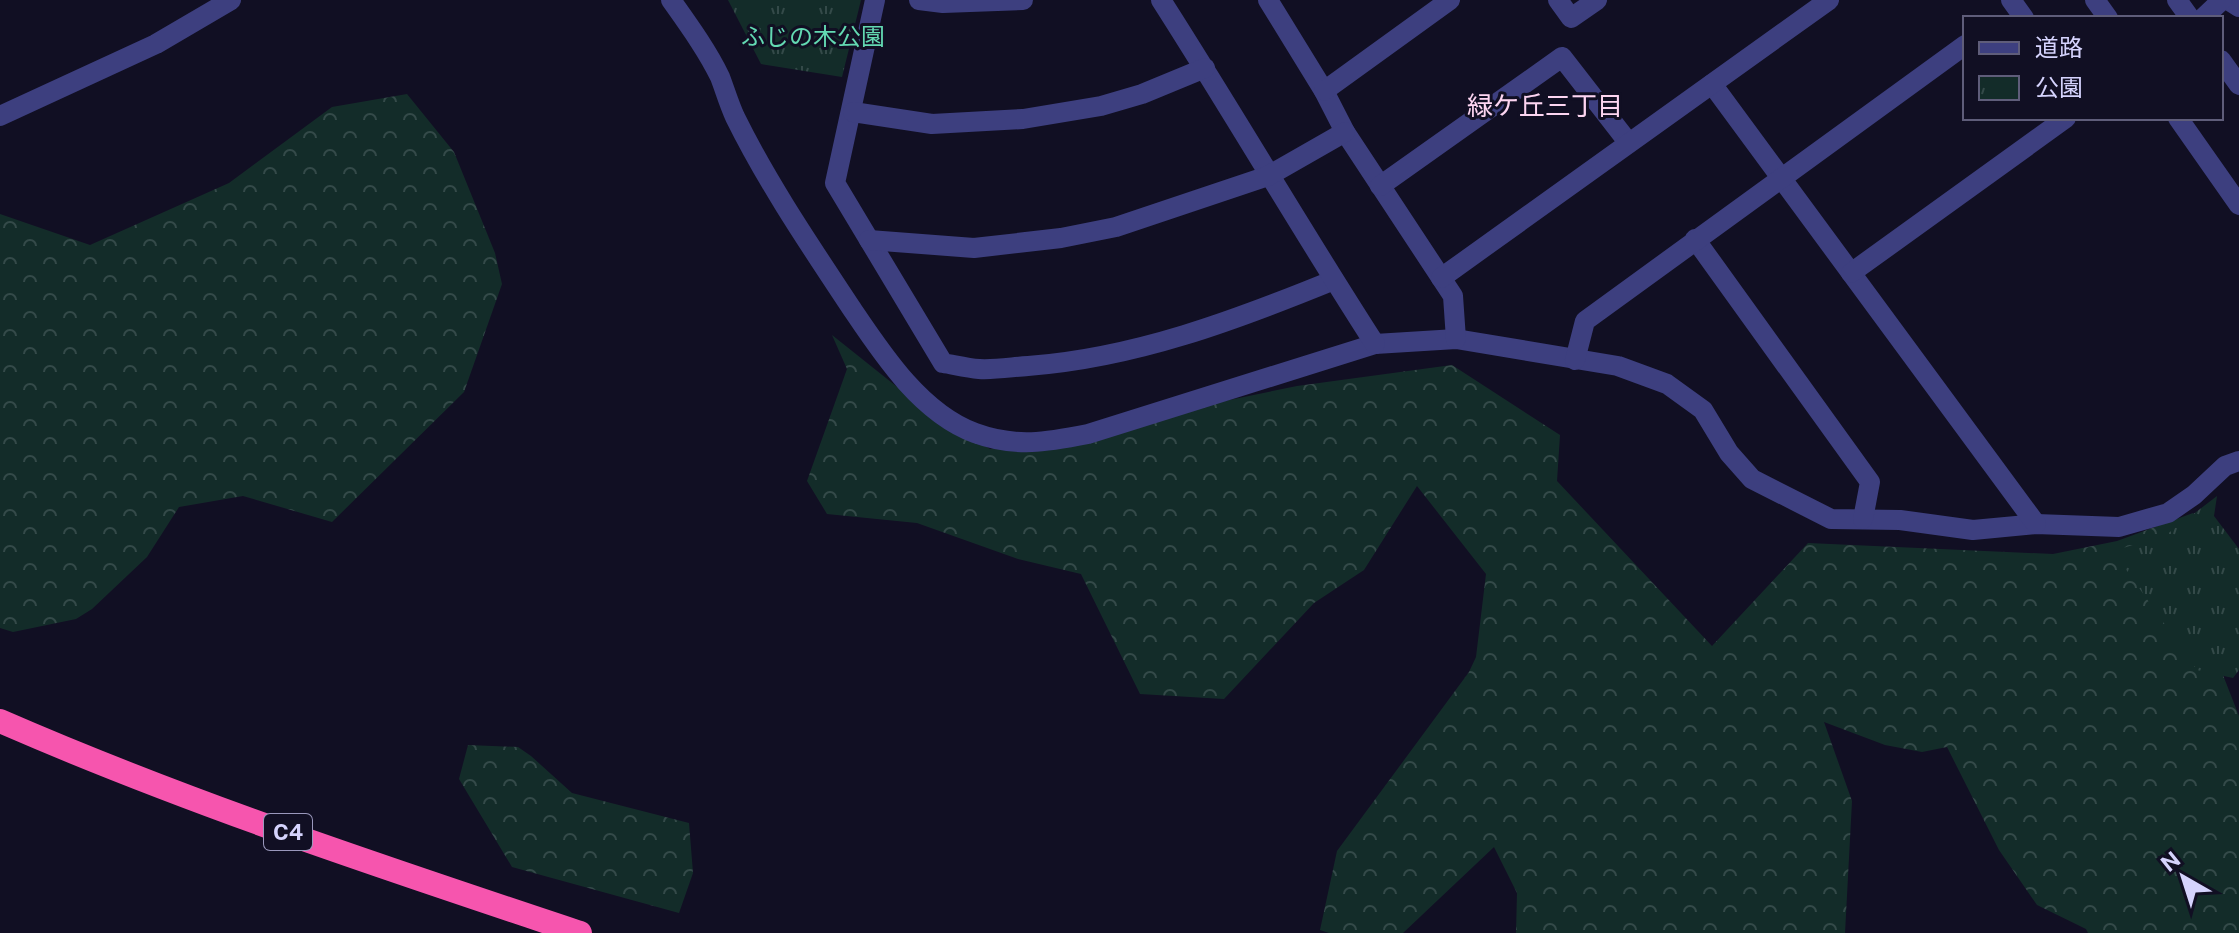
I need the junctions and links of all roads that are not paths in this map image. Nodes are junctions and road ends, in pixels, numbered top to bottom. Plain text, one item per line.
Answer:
1 (231, 0) edge
2 (671, 0) edge
3 (875, 0) edge
4 (919, 0) edge
5 (1023, 0) edge
6 (1161, 0) edge
7 (1268, 0) edge
8 (1450, 0) edge
9 (1558, 0) edge
10 (1597, 0) edge
11 (1829, 0) edge
12 (2222, 0) edge
13 (2228, 0) edge
14 (2239, 7) edge
15 (2205, 16) edge
16 (1963, 46) edge
17 (2223, 63) edge
18 (1205, 68) junction
19 (1712, 84) junction
20 (2239, 85) edge
21 (1324, 91) junction
22 (853, 112) junction
23 (0, 116) edge
24 (2063, 120) edge
25 (2179, 120) edge
26 (1345, 132) junction
27 (1628, 142) junction
28 (1268, 176) junction
29 (1780, 177) junction
30 (1380, 186) junction
31 (2239, 205) edge
32 (1695, 239) junction
33 (869, 240) junction
34 (1851, 273) junction
35 (1441, 278) junction
36 (1334, 280) junction
37 (1456, 339) junction
38 (1375, 344) junction
39 (1575, 360) junction
40 (2239, 461) edge
41 (1863, 519) junction
42 (2036, 524) junction
43 (0, 721) edge
44 (580, 933) edge

1 - 23 street
2 - 38 street
3 - 22 street
4 - 5 street
6 - 18 street
7 - 21 street
8 - 21 street
9 - 10 street
11 - 19 street
12 - 15 street
13 - 14 street
16 - 29 street
17 - 20 street
18 - 22 street
18 - 28 street
19 - 27 street
19 - 29 street
21 - 26 street
22 - 33 street
24 - 34 street
25 - 31 street
26 - 28 street
26 - 30 street
27 - 30 street
27 - 35 street
28 - 33 street
28 - 36 street
29 - 32 street
29 - 34 street
30 - 35 street
32 - 39 street
32 - 41 street
33 - 36 street
34 - 42 street
35 - 37 street
36 - 38 street
37 - 38 street
37 - 39 street
39 - 41 street
40 - 42 street
41 - 42 street
43 - 44 highway, C4

